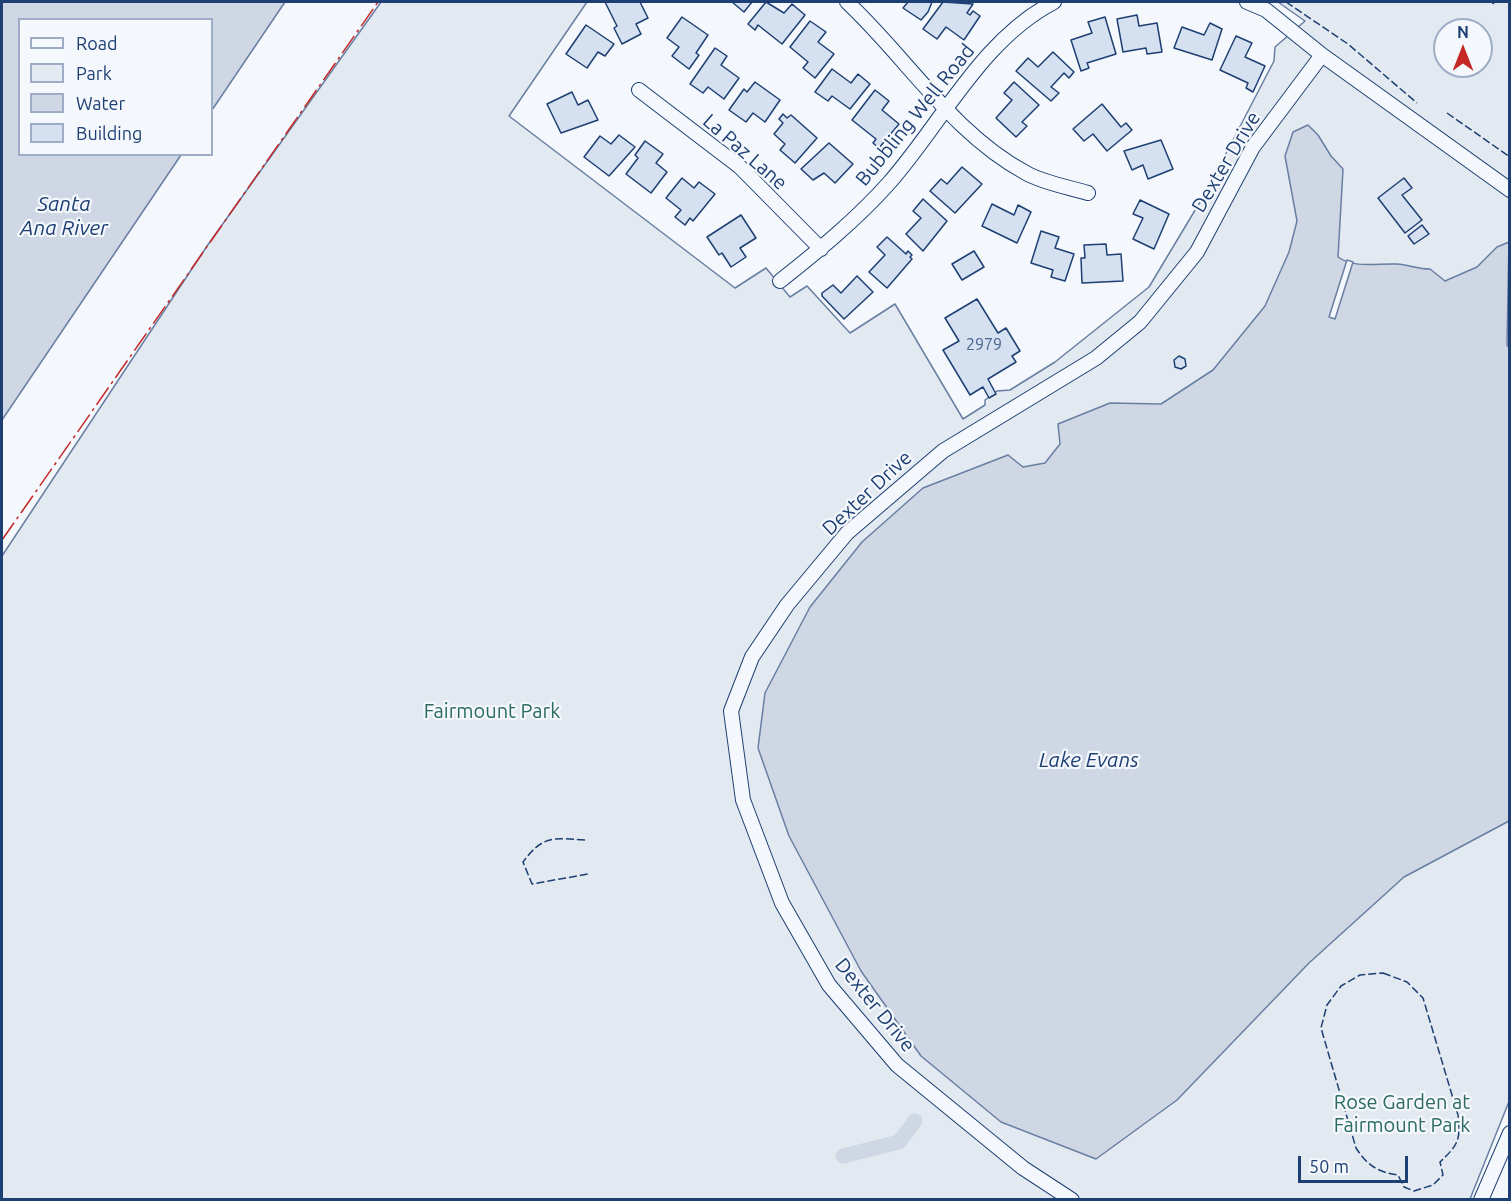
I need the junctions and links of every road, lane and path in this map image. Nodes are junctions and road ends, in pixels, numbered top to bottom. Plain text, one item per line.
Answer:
1 (847, 2) edge
2 (1054, 2) edge
3 (1247, 2) edge
4 (1322, 55) junction
5 (639, 90) dead end
6 (945, 109) junction
7 (1509, 190) edge
8 (1088, 193) dead end
9 (821, 249) junction
10 (780, 281) dead end
11 (1509, 1134) edge
12 (1072, 1200) edge
13 (1480, 1200) edge

1 - 6 street
2 - 6 street, Bubbling Well Road
3 - 4 street
4 - 7 street
4 - 12 street, Dexter Drive
5 - 9 street, La Paz Lane
6 - 8 street
6 - 9 street, Bubbling Well Road
9 - 10 street, Bubbling Well Road
11 - 13 street

